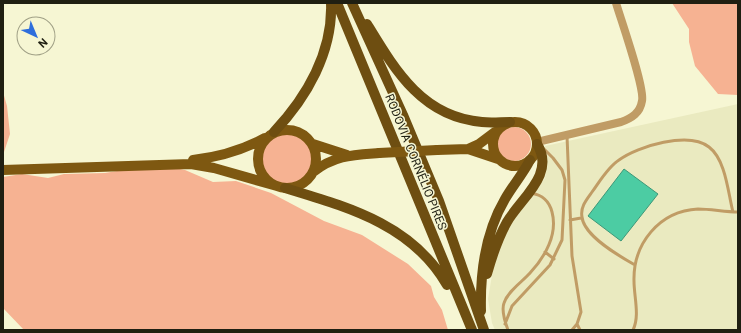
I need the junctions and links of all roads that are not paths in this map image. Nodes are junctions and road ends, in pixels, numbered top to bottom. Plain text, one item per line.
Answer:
1 (331, 3) edge
2 (337, 3) edge
3 (353, 3) edge
4 (616, 3) edge
5 (510, 122) junction
6 (497, 131) junction
7 (271, 134) junction
8 (567, 135) junction
9 (537, 143) junction
10 (313, 144) junction
11 (468, 149) junction
12 (349, 155) junction
13 (498, 159) junction
14 (530, 160) junction
15 (171, 163) junction
16 (3, 170) edge
17 (313, 172) junction
18 (566, 180) junction
19 (281, 187) junction
20 (528, 193) junction
21 (733, 212) junction
22 (738, 212) edge
23 (582, 218) junction
24 (570, 220) junction
25 (545, 252) junction
26 (554, 258) junction
27 (635, 265) junction
28 (480, 297) junction
29 (505, 324) junction
30 (577, 324) junction
31 (472, 329) edge
32 (484, 329) edge
33 (508, 330) edge
34 (572, 330) edge
35 (580, 330) edge
36 (633, 330) edge

1 - 7 highway
2 - 31 highway, RODOVIA CORNÉLIO PIRES
3 - 5 highway
3 - 32 highway, RODOVIA CORNÉLIO PIRES
4 - 8 street
5 - 6 main road
5 - 9 main road
6 - 11 main road
6 - 13 main road
7 - 10 main road
7 - 15 main road
7 - 19 main road
8 - 9 street
8 - 18 lane
9 - 14 main road
9 - 18 lane
9 - 20 highway
10 - 12 main road
10 - 17 main road
11 - 12 main road, bridge
11 - 13 main road
12 - 17 main road
13 - 14 main road
14 - 28 highway
15 - 16 main road
15 - 19 main road
17 - 19 main road
18 - 24 lane
18 - 26 lane
19 - 31 highway
20 - 25 lane
20 - 28 highway
21 - 22 lane
21 - 23 lane
21 - 27 lane
23 - 24 lane
23 - 27 lane
24 - 30 lane
25 - 26 lane
25 - 29 lane
26 - 29 lane
27 - 36 lane
28 - 32 highway
29 - 33 lane
30 - 34 lane
30 - 35 lane

